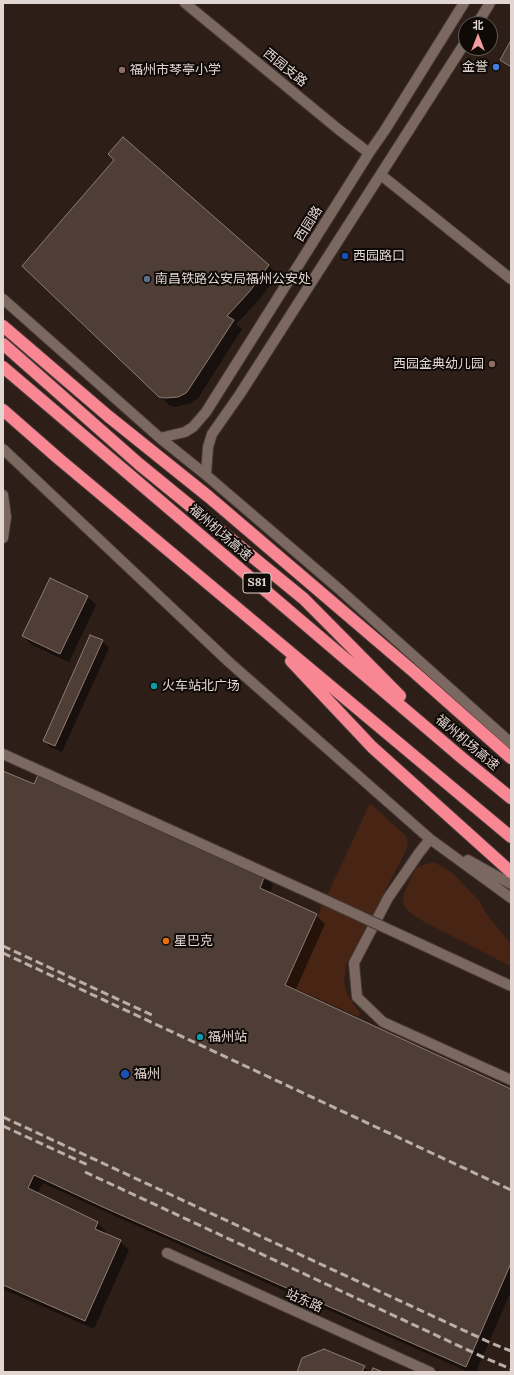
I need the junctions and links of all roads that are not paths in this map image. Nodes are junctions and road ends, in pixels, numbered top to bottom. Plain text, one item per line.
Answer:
1 (185, 3) edge
2 (464, 3) edge
3 (490, 3) edge
4 (482, 16) edge
5 (458, 54) edge
6 (369, 153) junction
7 (381, 175) junction
8 (511, 279) edge
9 (3, 299) edge
10 (3, 326) edge
11 (3, 344) edge
12 (3, 367) edge
13 (3, 410) edge
14 (160, 438) junction
15 (3, 449) edge
16 (206, 475) junction
17 (3, 495) edge
18 (3, 538) edge
19 (252, 620) junction
20 (511, 743) edge
21 (3, 754) edge
22 (462, 758) junction
23 (511, 758) edge
24 (511, 798) edge
25 (511, 837) edge
26 (430, 839) junction
27 (511, 872) edge
28 (511, 884) edge
29 (511, 898) edge
30 (511, 986) edge
31 (511, 1080) edge
32 (167, 1253) dead end
33 (430, 1372) edge

1 - 6 main road, 西园支路
2 - 6 main road, 西园路
3 - 4 main road
5 - 7 main road
6 - 14 main road, 西园路
7 - 8 main road
7 - 16 main road
9 - 14 main road
10 - 23 highway
11 - 22 highway
12 - 22 highway, 福州机场高速 / S81
13 - 19 highway, S81
14 - 16 main road
15 - 26 main road
16 - 20 main road
17 - 18 main road
19 - 25 highway, S81
19 - 27 highway
21 - 30 main road, bridge
22 - 24 highway, 福州机场高速 / S81
26 - 28 main road
26 - 29 main road
26 - 31 main road
32 - 33 main road, 站东路

